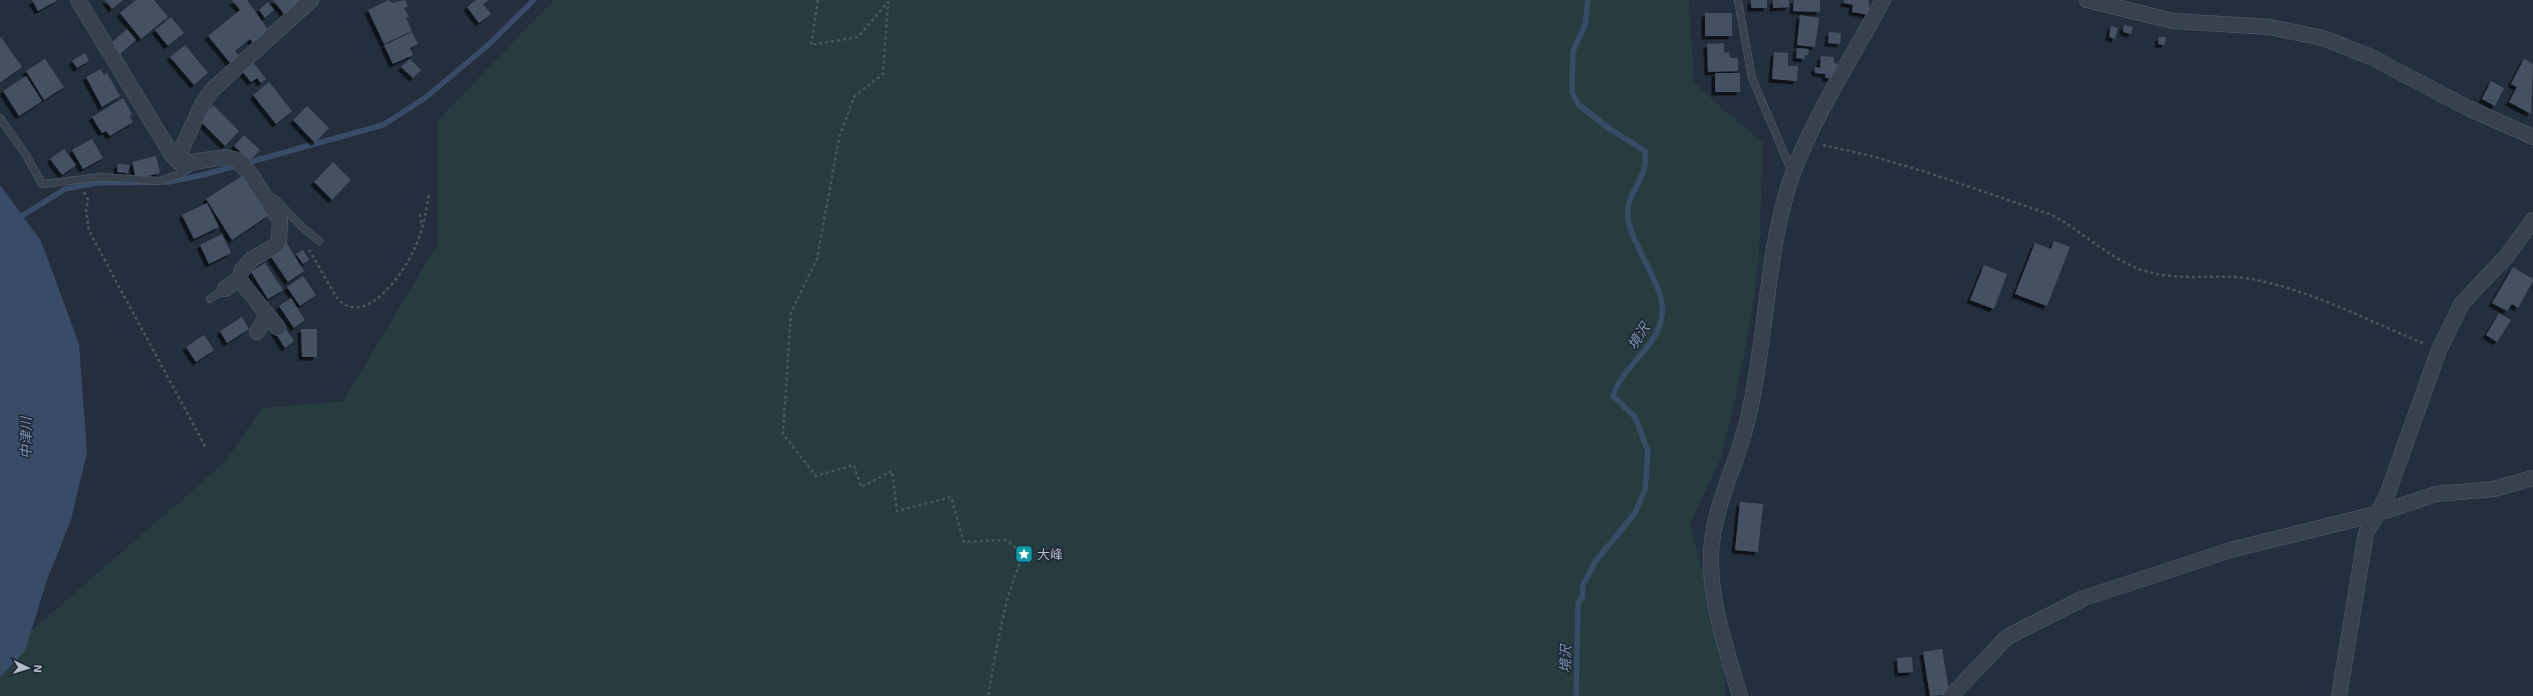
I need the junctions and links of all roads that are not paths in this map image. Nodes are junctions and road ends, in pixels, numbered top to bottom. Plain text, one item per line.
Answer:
1 (78, 0) edge
2 (311, 0) edge
3 (1738, 0) edge
4 (1883, 0) edge
5 (2087, 0) edge
6 (0, 118) edge
7 (2533, 137) edge
8 (184, 167) junction
9 (1793, 174) junction
10 (267, 200) junction
11 (2533, 220) edge
12 (319, 241) dead end
13 (239, 279) junction
14 (225, 289) joint
15 (210, 299) dead end
16 (267, 315) junction
17 (278, 328) dead end
18 (257, 332) dead end
19 (2533, 478) edge
20 (2376, 514) junction
21 (1740, 696) edge
22 (1951, 696) edge
23 (2339, 696) edge

1 - 8 street
2 - 8 street
3 - 9 lane
4 - 9 street
5 - 7 street
6 - 8 lane
8 - 10 street
9 - 21 street
10 - 12 lane
10 - 13 street
11 - 20 street
13 - 14 street
13 - 16 street
14 - 15 lane
16 - 17 street
16 - 18 street
19 - 20 street
20 - 22 street
20 - 23 street

